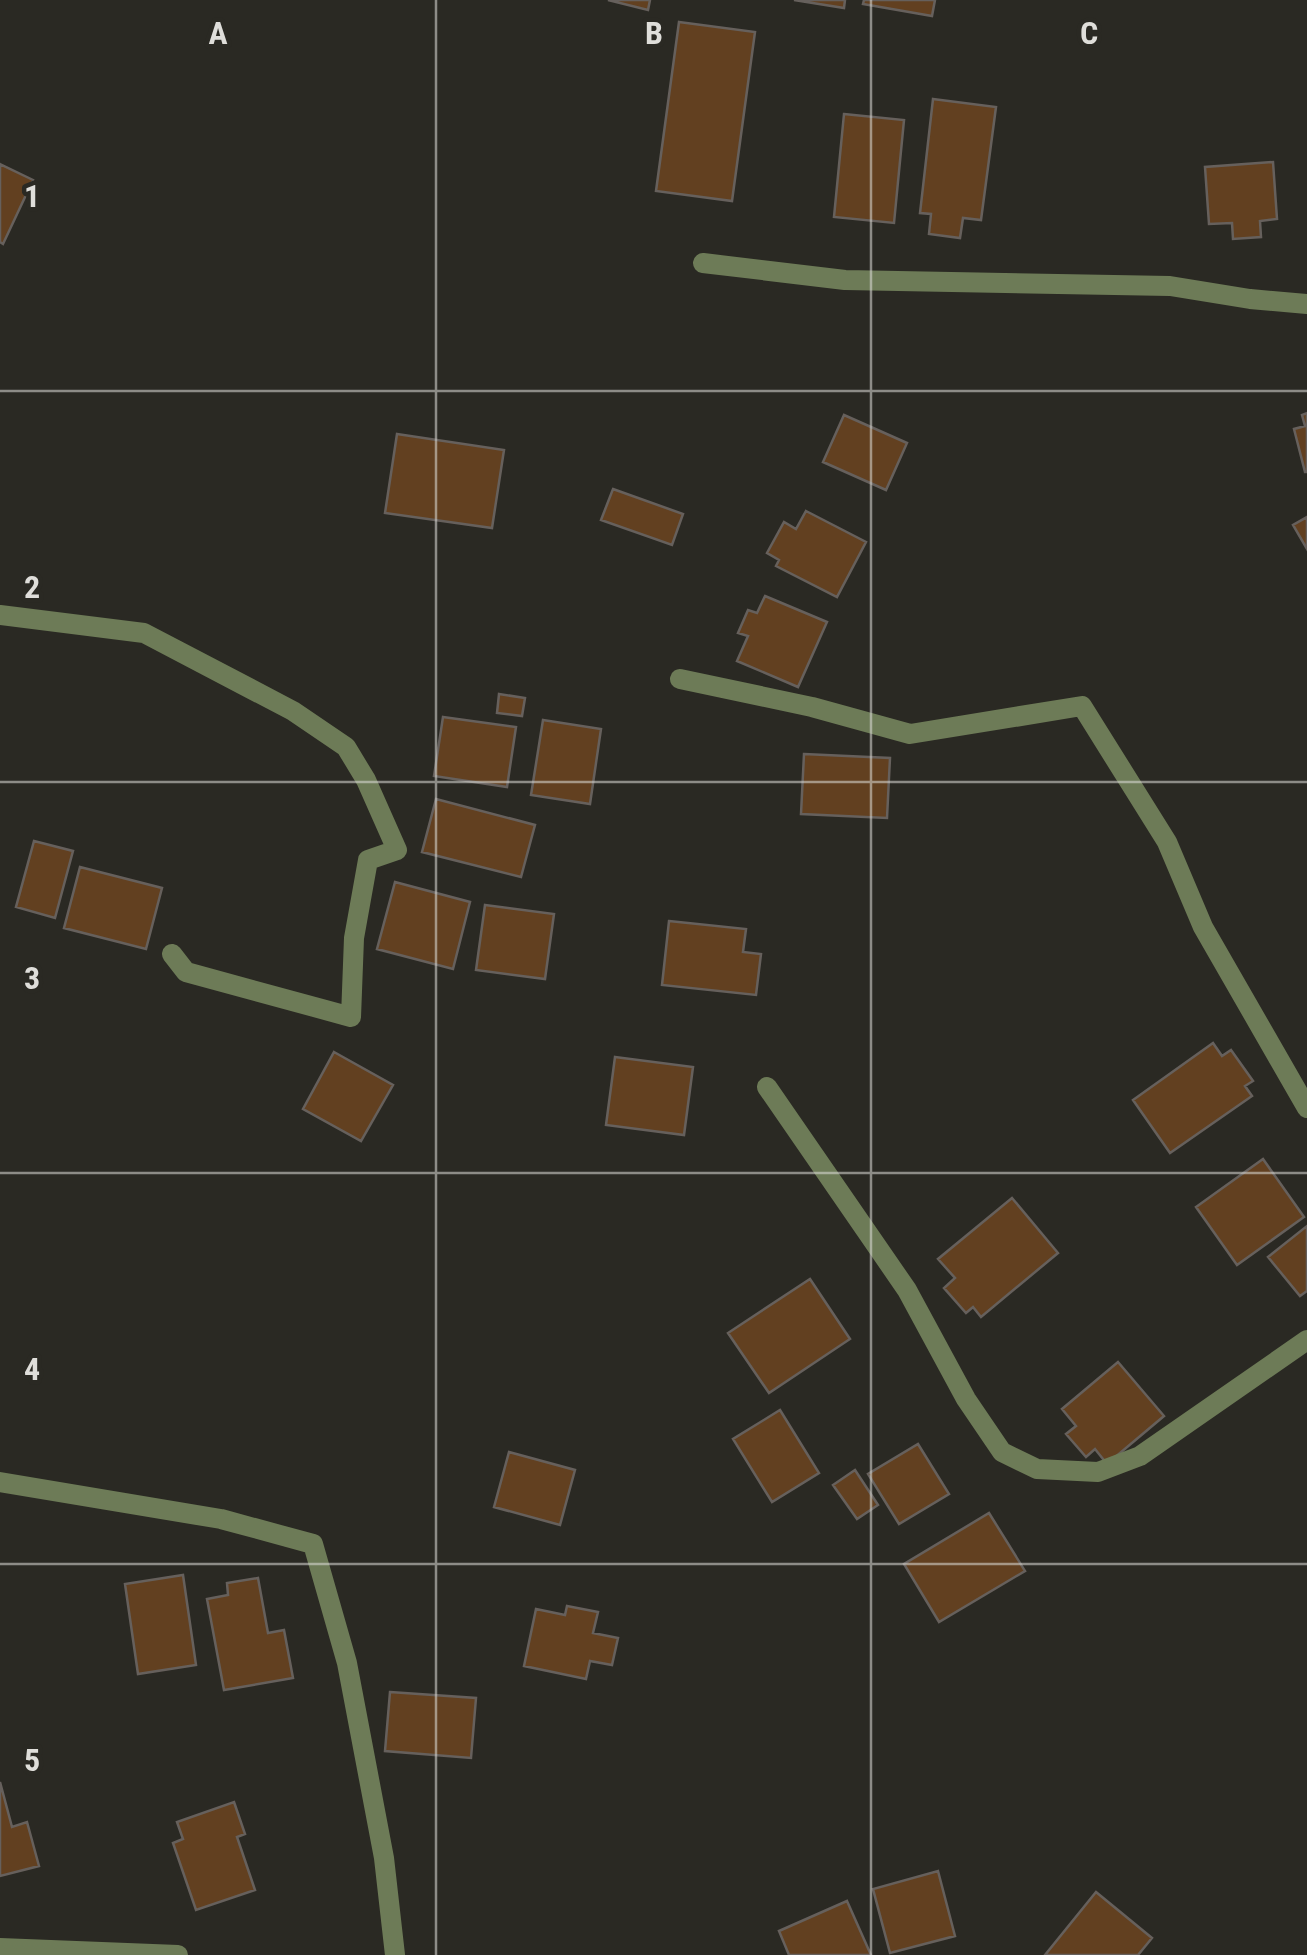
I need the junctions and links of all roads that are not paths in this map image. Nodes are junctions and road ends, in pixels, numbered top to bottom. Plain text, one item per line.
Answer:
1 (702, 263) dead end
2 (1307, 304) edge
3 (0, 615) edge
4 (680, 678) dead end
5 (172, 954) dead end
6 (767, 1088) dead end
7 (1307, 1108) edge
8 (1307, 1340) edge
9 (0, 1482) edge
10 (0, 1948) edge
11 (178, 1955) edge
12 (395, 1955) edge

1 - 2 street
3 - 5 street
4 - 7 street
6 - 8 street
9 - 12 street
10 - 11 street

